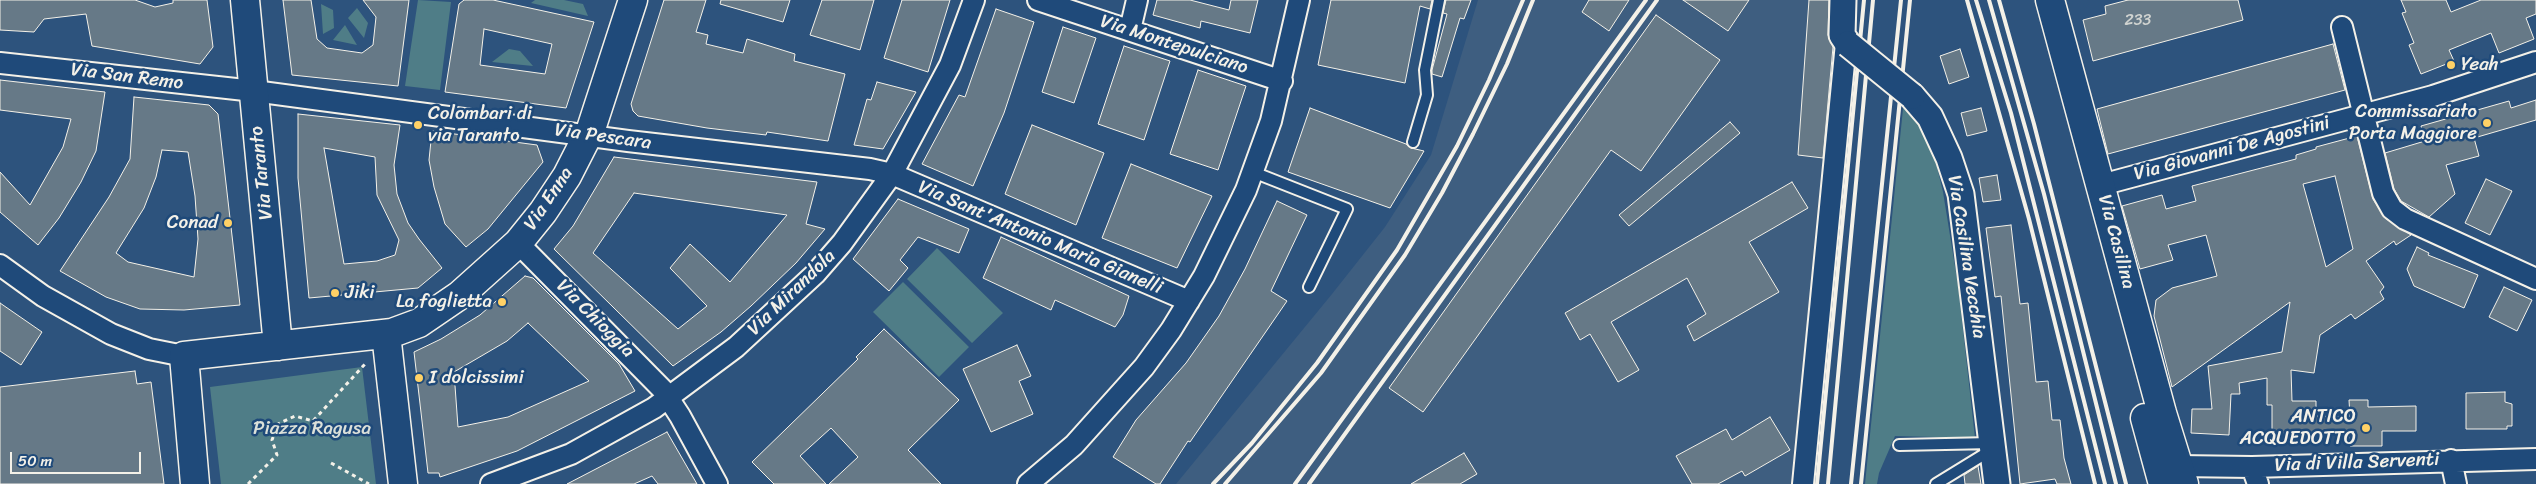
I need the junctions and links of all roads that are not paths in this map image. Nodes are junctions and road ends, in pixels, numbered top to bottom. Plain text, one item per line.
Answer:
1 (245, 0) edge
2 (633, 0) edge
3 (974, 0) edge
4 (1038, 0) edge
5 (1137, 0) edge
6 (1299, 0) edge
7 (1439, 0) edge
8 (1843, 0) edge
9 (2036, 0) edge
10 (2050, 0) edge
11 (2342, 27) dead end
12 (1130, 30) junction
13 (1847, 43) junction
14 (2536, 62) edge
15 (0, 63) edge
16 (1282, 81) junction
17 (254, 91) junction
18 (2365, 114) junction
19 (588, 136) junction
20 (1413, 142) dead end
21 (1253, 172) junction
22 (892, 174) junction
23 (2101, 185) junction
24 (518, 243) junction
25 (0, 265) edge
26 (2536, 279) edge
27 (1309, 287) dead end
28 (1189, 301) junction
29 (386, 334) junction
30 (278, 346) junction
31 (184, 356) junction
32 (669, 398) junction
33 (1899, 445) dead end
34 (1993, 446) junction
35 (2536, 459) edge
36 (2451, 460) junction
37 (2255, 475) edge
38 (2175, 478) edge
39 (499, 483) edge
40 (195, 484) edge
41 (402, 484) edge
42 (717, 484) edge
43 (1028, 484) edge
44 (1803, 484) edge
45 (1936, 484) edge
46 (1997, 484) edge
47 (2456, 484) edge

1 - 17 main road, Via Taranto
2 - 19 main road, Via Enna
3 - 22 street, Via Mirandola
4 - 12 street, Via Montepulciano
5 - 12 street
6 - 16 street
7 - 20 lane
8 - 13 street
9 - 38 main road, Via Casilina
10 - 23 main road, Via Casilina
11 - 18 street
12 - 16 street, Via Montepulciano
13 - 34 street, Via Casilina Vecchia, bridge
13 - 44 street
14 - 18 street, Via Giovanni De Agostini
15 - 17 street, Via San Remo
16 - 21 street
17 - 19 street, Via Pescara
17 - 30 main road, Via Taranto
18 - 23 street, Via Giovanni De Agostini
18 - 26 street
19 - 22 street, Via Pescara
19 - 24 main road, Via Enna
21 - 27 lane
21 - 28 street
22 - 28 street, Via Sant'Antonio Maria Gianelli
22 - 32 street, Via Mirandola
23 - 38 main road, Via Casilina
24 - 29 main road, Via Enna
24 - 32 street, Via Chioggia
25 - 31 street
28 - 43 street
29 - 30 main road
29 - 41 main road
30 - 31 main road
31 - 40 main road
32 - 39 street, Via Mirandola
32 - 42 street, Via Chioggia
33 - 34 lane
34 - 45 lane
34 - 46 street, Via Casilina Vecchia
35 - 36 street, Via di Villa Serventi
36 - 37 street, Via di Villa Serventi
36 - 47 street
37 - 38 street, Via di Villa Serventi

